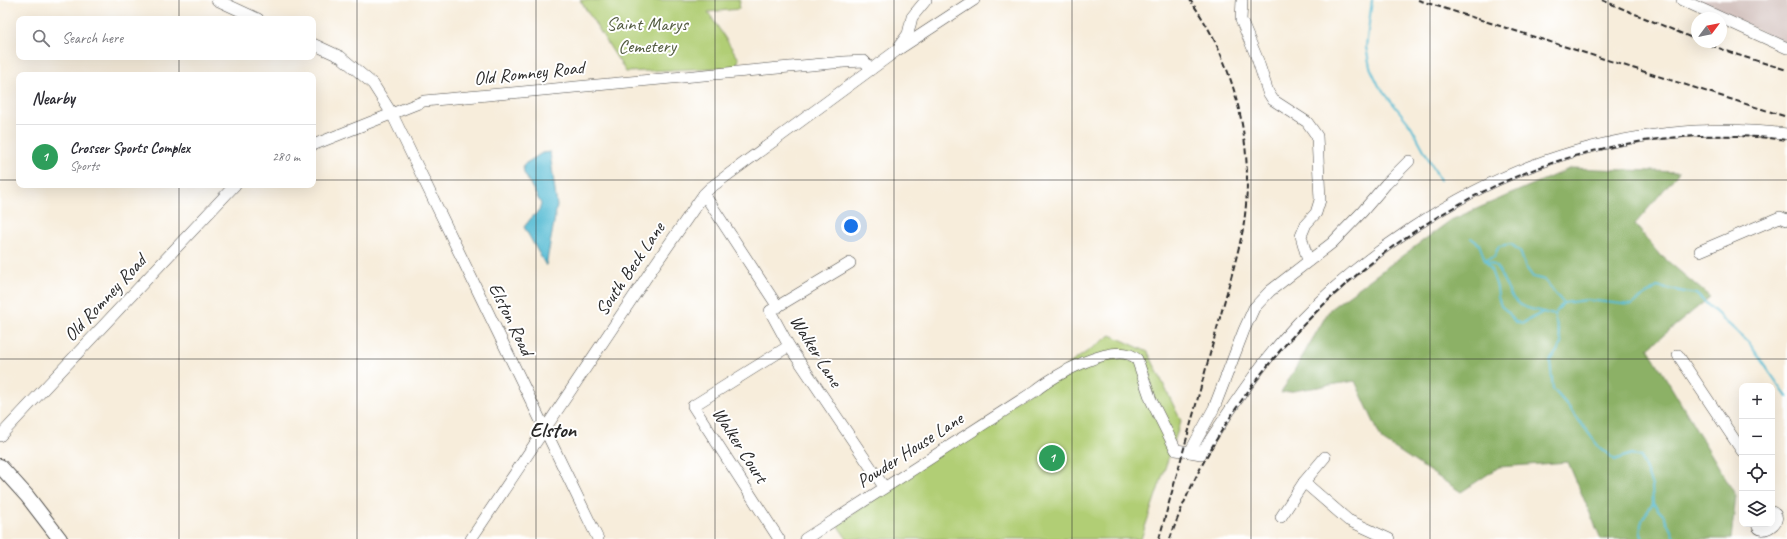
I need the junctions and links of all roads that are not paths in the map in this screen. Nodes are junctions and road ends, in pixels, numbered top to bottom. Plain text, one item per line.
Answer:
1 (217, 0) edge
2 (926, 0) edge
3 (974, 0) edge
4 (1242, 0) edge
5 (1682, 0) edge
6 (252, 16) edge
7 (316, 45) edge
8 (1787, 48) edge
9 (896, 51) junction
10 (871, 69) junction
11 (392, 114) junction
12 (1787, 134) edge
13 (316, 144) edge
14 (1409, 161) dead end
15 (233, 188) edge
16 (704, 194) junction
17 (1787, 220) edge
18 (1700, 251) dead end
19 (1308, 261) junction
20 (850, 263) dead end
21 (778, 307) junction
22 (789, 346) junction
23 (1678, 355) dead end
24 (545, 428) junction
25 (0, 436) edge
26 (1739, 446) edge
27 (1190, 452) junction
28 (1325, 457) dead end
29 (0, 466) edge
30 (1304, 482) junction
31 (884, 488) junction
32 (1775, 511) edge
33 (1281, 517) dead end
34 (1759, 527) edge
35 (1784, 529) dead end
36 (60, 539) edge
37 (471, 539) edge
38 (598, 539) edge
39 (780, 539) edge
40 (805, 539) edge
41 (1389, 539) edge
42 (1771, 539) edge

1 - 6 street
2 - 9 street
3 - 9 street, South Beck Lane
4 - 19 street
5 - 8 street
7 - 11 street, Elston Road
9 - 10 street, South Beck Lane
10 - 11 street, Old Romney Road
10 - 16 street, South Beck Lane
11 - 13 street, Old Romney Road
11 - 24 street, Elston Road
12 - 27 street
14 - 19 street
15 - 25 street, Old Romney Road
16 - 21 street
16 - 24 street, South Beck Lane
17 - 18 street
19 - 27 street
20 - 21 street, Walker Lane
21 - 22 street, Walker Lane
22 - 31 street, Walker Lane
22 - 39 street, Walker Court
23 - 26 street
24 - 37 street, South Beck Lane
24 - 38 street, Elston Road
27 - 31 street, Powder House Lane
28 - 30 street
29 - 36 main road
30 - 33 street
30 - 41 street
31 - 40 street, Powder House Lane
32 - 35 street
34 - 42 street

